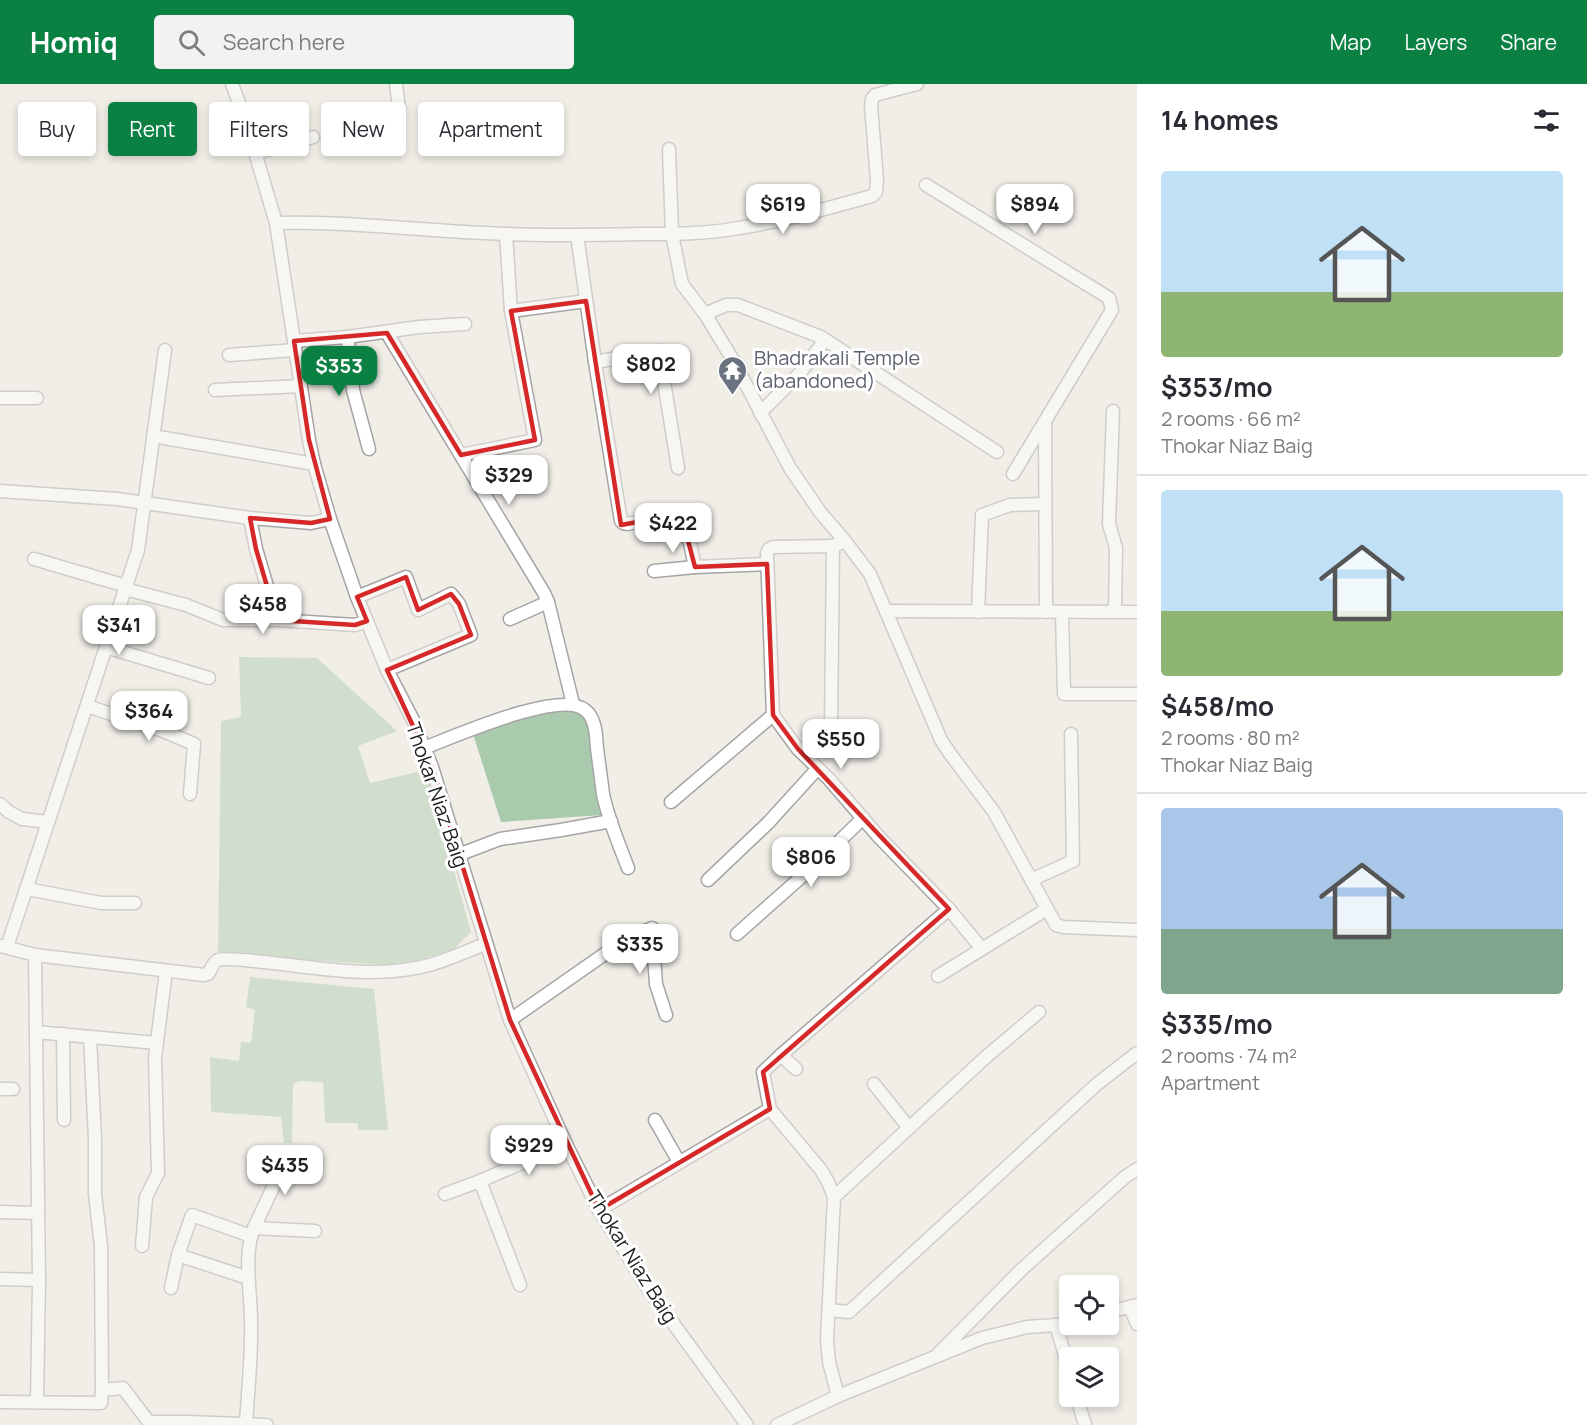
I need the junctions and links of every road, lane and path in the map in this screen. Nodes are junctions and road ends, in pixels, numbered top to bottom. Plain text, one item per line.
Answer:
1 (232, 84) edge
2 (396, 84) edge
3 (917, 84) edge
4 (239, 102) edge
5 (398, 102) edge
6 (313, 137) dead end
7 (309, 138) edge
8 (669, 149) dead end
9 (257, 156) edge
10 (926, 185) dead end
11 (276, 223) junction
12 (506, 234) junction
13 (672, 234) junction
14 (577, 236) junction
15 (586, 301) junction
16 (511, 311) junction
17 (705, 314) junction
18 (465, 324) dead end
19 (387, 333) junction
20 (347, 337) junction
21 (825, 340) junction
22 (294, 346) junction
23 (165, 350) dead end
24 (229, 355) dead end
25 (595, 362) junction
26 (301, 386) junction
27 (214, 390) dead end
28 (0, 398) edge
29 (38, 398) dead end
30 (1113, 411) dead end
31 (760, 413) junction
32 (1044, 422) junction
33 (153, 436) junction
34 (369, 449) dead end
35 (997, 452) dead end
36 (461, 455) junction
37 (314, 464) junction
38 (678, 468) dead end
39 (1014, 474) dead end
40 (0, 491) edge
41 (143, 503) junction
42 (1045, 504) junction
43 (250, 518) junction
44 (330, 519) junction
45 (839, 544) junction
46 (34, 559) dead end
47 (766, 564) junction
48 (695, 567) junction
49 (654, 571) dead end
50 (125, 587) junction
51 (357, 597) junction
52 (548, 602) junction
53 (886, 611) junction
54 (978, 612) junction
55 (1046, 612) junction
56 (1062, 612) junction
57 (1114, 612) junction
58 (1137, 612) edge
59 (510, 619) dead end
60 (277, 620) junction
61 (367, 621) junction
62 (106, 646) junction
63 (387, 670) junction
64 (209, 678) dead end
65 (1137, 694) edge
66 (573, 704) junction
67 (87, 706) junction
68 (773, 715) junction
69 (831, 728) dead end
70 (1071, 734) dead end
71 (424, 748) junction
72 (818, 768) junction
73 (190, 794) dead end
74 (671, 802) dead end
75 (0, 804) edge
76 (863, 818) junction
77 (611, 821) junction
78 (48, 822) junction
79 (458, 855) junction
80 (628, 868) dead end
81 (1031, 879) junction
82 (708, 880) dead end
83 (27, 888) junction
84 (135, 903) dead end
85 (948, 909) junction
86 (1047, 909) junction
87 (1137, 930) edge
88 (737, 934) dead end
89 (485, 944) junction
90 (4, 947) edge
91 (982, 949) junction
92 (35, 955) junction
93 (166, 971) junction
94 (938, 976) dead end
95 (1039, 1012) dead end
96 (666, 1015) dead end
97 (510, 1020) junction
98 (36, 1032) junction
99 (63, 1034) junction
100 (90, 1037) junction
101 (157, 1043) junction
102 (1137, 1053) edge
103 (781, 1055) junction
104 (796, 1069) dead end
105 (874, 1083) dead end
106 (770, 1109) junction
107 (64, 1120) dead end
108 (655, 1120) dead end
109 (909, 1128) junction
110 (566, 1144) junction
111 (280, 1154) dead end
112 (679, 1162) junction
113 (1137, 1169) edge
114 (480, 1181) junction
115 (445, 1194) dead end
116 (834, 1197) junction
117 (599, 1210) junction
118 (0, 1212) edge
119 (38, 1213) junction
120 (315, 1231) dead end
121 (252, 1232) junction
122 (141, 1246) dead end
123 (178, 1255) junction
124 (248, 1275) junction
125 (0, 1279) edge
126 (39, 1280) junction
127 (520, 1285) dead end
128 (171, 1288) dead end
129 (1134, 1306) edge
130 (1119, 1309) edge
131 (829, 1310) junction
132 (1059, 1324) edge
133 (1137, 1324) edge
134 (1056, 1325) junction
135 (1062, 1347) edge
136 (936, 1356) junction
137 (102, 1390) junction
138 (838, 1396) junction
139 (0, 1402) edge
140 (38, 1402) junction
141 (1080, 1407) edge
142 (187, 1423) edge
143 (246, 1424) edge
144 (744, 1424) edge
145 (1085, 1424) edge
146 (267, 1425) edge
147 (777, 1425) edge

1 - 4 street, Thokar Niaz Baig
2 - 5 street
3 - 13 street
6 - 7 street
8 - 13 street
9 - 11 street, Thokar Niaz Baig
10 - 32 street
11 - 12 street
11 - 22 street, Thokar Niaz Baig
12 - 14 street
12 - 16 street
13 - 14 street
13 - 17 street
14 - 15 street
15 - 16 street
15 - 25 street
16 - 36 street
17 - 21 street
17 - 31 street
18 - 19 street
19 - 20 street
19 - 36 street
20 - 22 street
20 - 34 street
21 - 31 street
21 - 35 street
22 - 24 street
22 - 26 street, Thokar Niaz Baig
23 - 33 street
25 - 38 street
25 - 48 street
26 - 27 street
26 - 37 street, Thokar Niaz Baig
28 - 29 street
30 - 57 street
31 - 45 street
32 - 39 street
32 - 42 street
33 - 37 street
33 - 41 street
36 - 52 street
37 - 44 street, Thokar Niaz Baig
40 - 41 street
41 - 43 street
41 - 50 street
42 - 54 street
42 - 55 street
43 - 44 street
43 - 60 street
44 - 51 street, Thokar Niaz Baig
45 - 47 street
45 - 53 street
45 - 69 street
46 - 50 street
47 - 48 street
47 - 68 street
48 - 49 street
50 - 60 street
50 - 62 street
51 - 61 street, Thokar Niaz Baig
51 - 63 street
52 - 59 street
52 - 66 street
53 - 54 street
53 - 81 street
54 - 55 street
55 - 56 street
56 - 57 street
56 - 65 street
57 - 58 street
60 - 61 street
61 - 63 street, Thokar Niaz Baig
62 - 64 street
62 - 67 street
63 - 71 street, Thokar Niaz Baig
66 - 71 street
66 - 77 street
67 - 73 street
67 - 78 street
68 - 72 street
68 - 74 street
70 - 81 street
71 - 79 street, Thokar Niaz Baig
72 - 76 street
72 - 82 street
75 - 78 street
76 - 85 street
76 - 88 street
77 - 79 street
77 - 80 street
78 - 83 street
79 - 89 street, Thokar Niaz Baig
81 - 86 street
83 - 84 street
83 - 90 street
85 - 91 street
85 - 103 street
86 - 87 street
86 - 91 street
89 - 93 street
89 - 97 street, Thokar Niaz Baig
90 - 92 street
91 - 94 street
92 - 93 street
92 - 98 street
93 - 101 street
95 - 109 street
96 - 97 street
97 - 110 street, Thokar Niaz Baig
98 - 99 street
98 - 119 street
99 - 100 street
99 - 107 street
100 - 101 street
100 - 137 street
101 - 122 street
102 - 131 street
103 - 104 street
103 - 106 street
105 - 109 street
106 - 112 street
106 - 116 street
108 - 112 street
109 - 116 street
110 - 114 street
110 - 117 street, Thokar Niaz Baig
111 - 121 street
112 - 117 street
113 - 136 street
114 - 115 street
114 - 127 street
116 - 131 street
117 - 144 street, Thokar Niaz Baig
118 - 119 street
119 - 126 street
120 - 121 street
121 - 123 street
121 - 124 street
123 - 124 street
123 - 128 street
124 - 143 street
125 - 126 street
126 - 140 street
129 - 130 street
129 - 133 street
131 - 138 street
132 - 134 street
134 - 135 street
134 - 136 street
136 - 138 street
137 - 140 street
137 - 142 street
138 - 147 street
139 - 140 street
141 - 145 street
142 - 143 street
143 - 146 street

